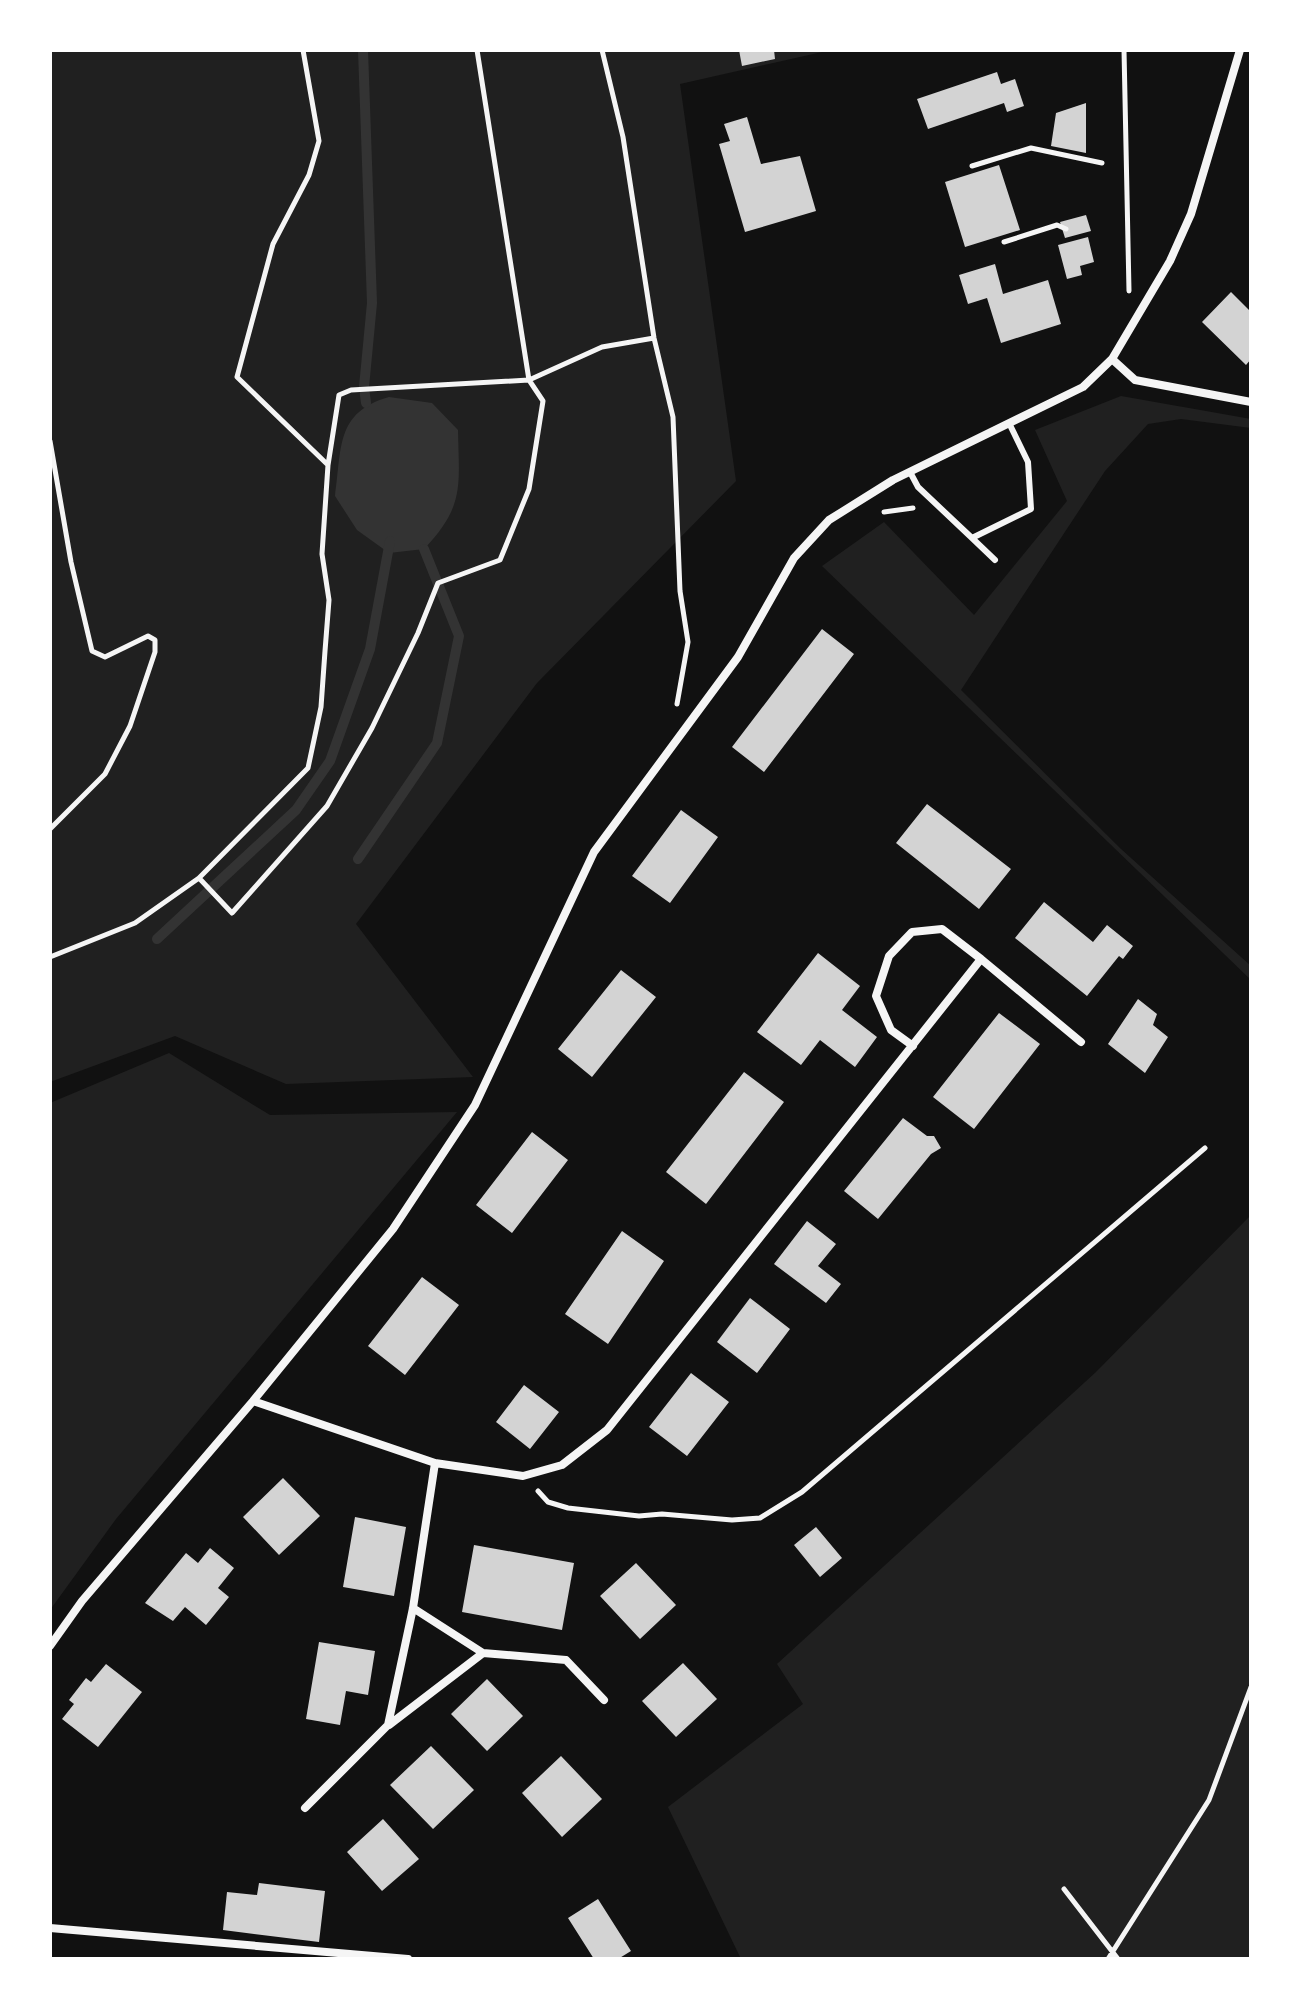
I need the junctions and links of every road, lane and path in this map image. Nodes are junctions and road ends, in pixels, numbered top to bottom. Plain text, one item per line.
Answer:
1 (303, 50) edge
2 (477, 50) edge
3 (602, 50) edge
4 (1124, 50) edge
5 (1240, 50) edge
6 (1102, 163) dead end
7 (972, 166) dead end
8 (1066, 229) dead end
9 (1004, 242) dead end
10 (1140, 314) junction
11 (654, 338) junction
12 (1112, 359) junction
13 (529, 380) junction
14 (1251, 402) edge
15 (1009, 423) junction
16 (50, 441) edge
17 (328, 465) junction
18 (910, 472) junction
19 (919, 510) dead end
20 (875, 513) dead end
21 (972, 538) junction
22 (995, 560) dead end
23 (675, 713) dead end
24 (50, 829) edge
25 (199, 878) junction
26 (50, 957) edge
27 (981, 959) junction
28 (1081, 1042) dead end
29 (913, 1046) junction
30 (1205, 1148) dead end
31 (253, 1401) junction
32 (435, 1463) junction
33 (523, 1476) junction
34 (413, 1608) junction
35 (50, 1646) edge
36 (483, 1653) junction
37 (1251, 1687) edge
38 (604, 1700) dead end
39 (388, 1725) junction
40 (305, 1808) dead end
41 (1064, 1889) dead end
42 (50, 1928) edge
43 (1113, 1952) junction
44 (408, 1959) edge
45 (1108, 1959) edge
46 (1118, 1959) edge

1 - 17 path
2 - 13 path
3 - 11 path
4 - 10 path
5 - 10 street
6 - 7 path
8 - 9 path
10 - 12 street
11 - 13 path
11 - 23 path
12 - 14 street
12 - 15 street
13 - 17 path
13 - 25 path
15 - 18 street
15 - 21 lane
16 - 24 path
17 - 25 path
18 - 21 lane
18 - 31 street
19 - 20 path
21 - 22 lane
25 - 26 path
27 - 28 street
27 - 29 street
27 - 29 street
29 - 33 street
30 - 33 path
31 - 32 street
31 - 35 street
32 - 33 street
32 - 34 street
34 - 36 street
34 - 39 street
36 - 38 street
36 - 39 street
37 - 43 path
39 - 40 street
41 - 43 path
42 - 44 street
43 - 45 path
43 - 46 path

